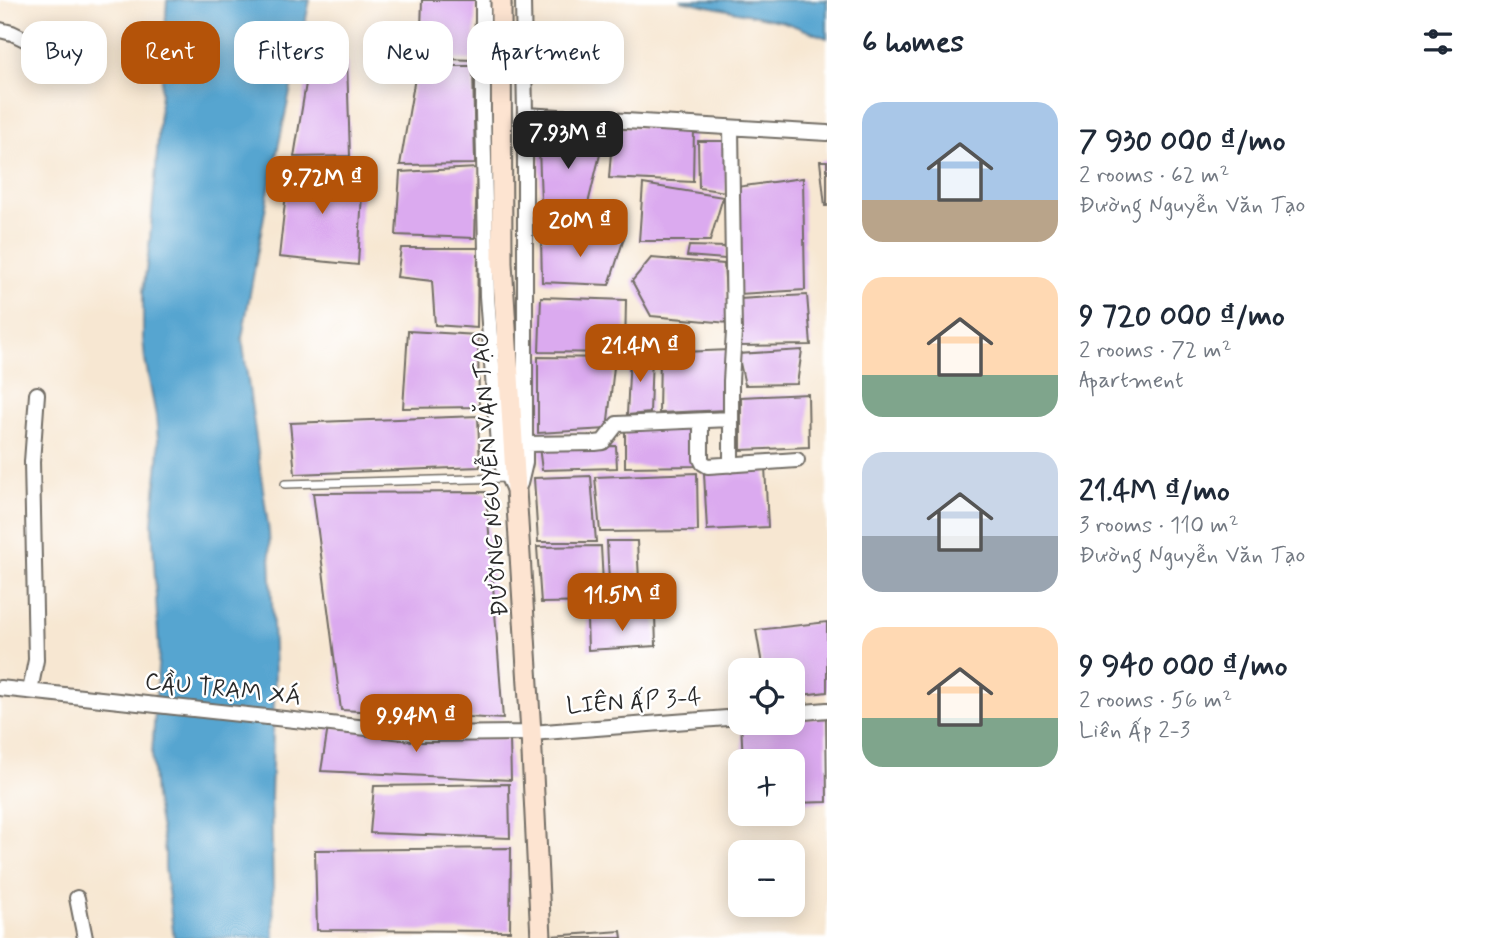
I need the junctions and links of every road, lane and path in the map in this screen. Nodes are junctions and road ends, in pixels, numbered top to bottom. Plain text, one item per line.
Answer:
1 (523, 0) edge
2 (502, 2) edge
3 (0, 30) edge
4 (21, 37) edge
5 (525, 115) junction
6 (731, 128) junction
7 (827, 133) edge
8 (37, 394) dead end
9 (730, 419) junction
10 (701, 421) junction
11 (525, 444) junction
12 (797, 460) dead end
13 (731, 464) junction
14 (285, 484) dead end
15 (513, 486) junction
16 (0, 688) edge
17 (30, 691) junction
18 (827, 710) edge
19 (805, 712) edge
20 (728, 718) edge
21 (531, 733) junction
22 (77, 898) dead end
23 (85, 938) edge
24 (541, 938) edge

1 - 5 street
2 - 15 main road, ĐƯỜNG NGUYỄN VĂN TẠO
3 - 4 street
5 - 6 street
5 - 11 street
6 - 7 street
6 - 9 street
8 - 17 street
9 - 10 street
9 - 13 street
10 - 11 street
10 - 13 street
11 - 15 street
12 - 13 street
14 - 15 lane
15 - 21 main road, ĐƯỜNG NGUYỄN VĂN TẠO
16 - 17 street, CẦU TRẠM XÁ
17 - 21 street, CẦU TRẠM XÁ
18 - 19 street
20 - 21 street, LIÊN ẤP 3-4
21 - 24 main road, ĐƯỜNG NGUYỄN VĂN TẠO
22 - 23 street

